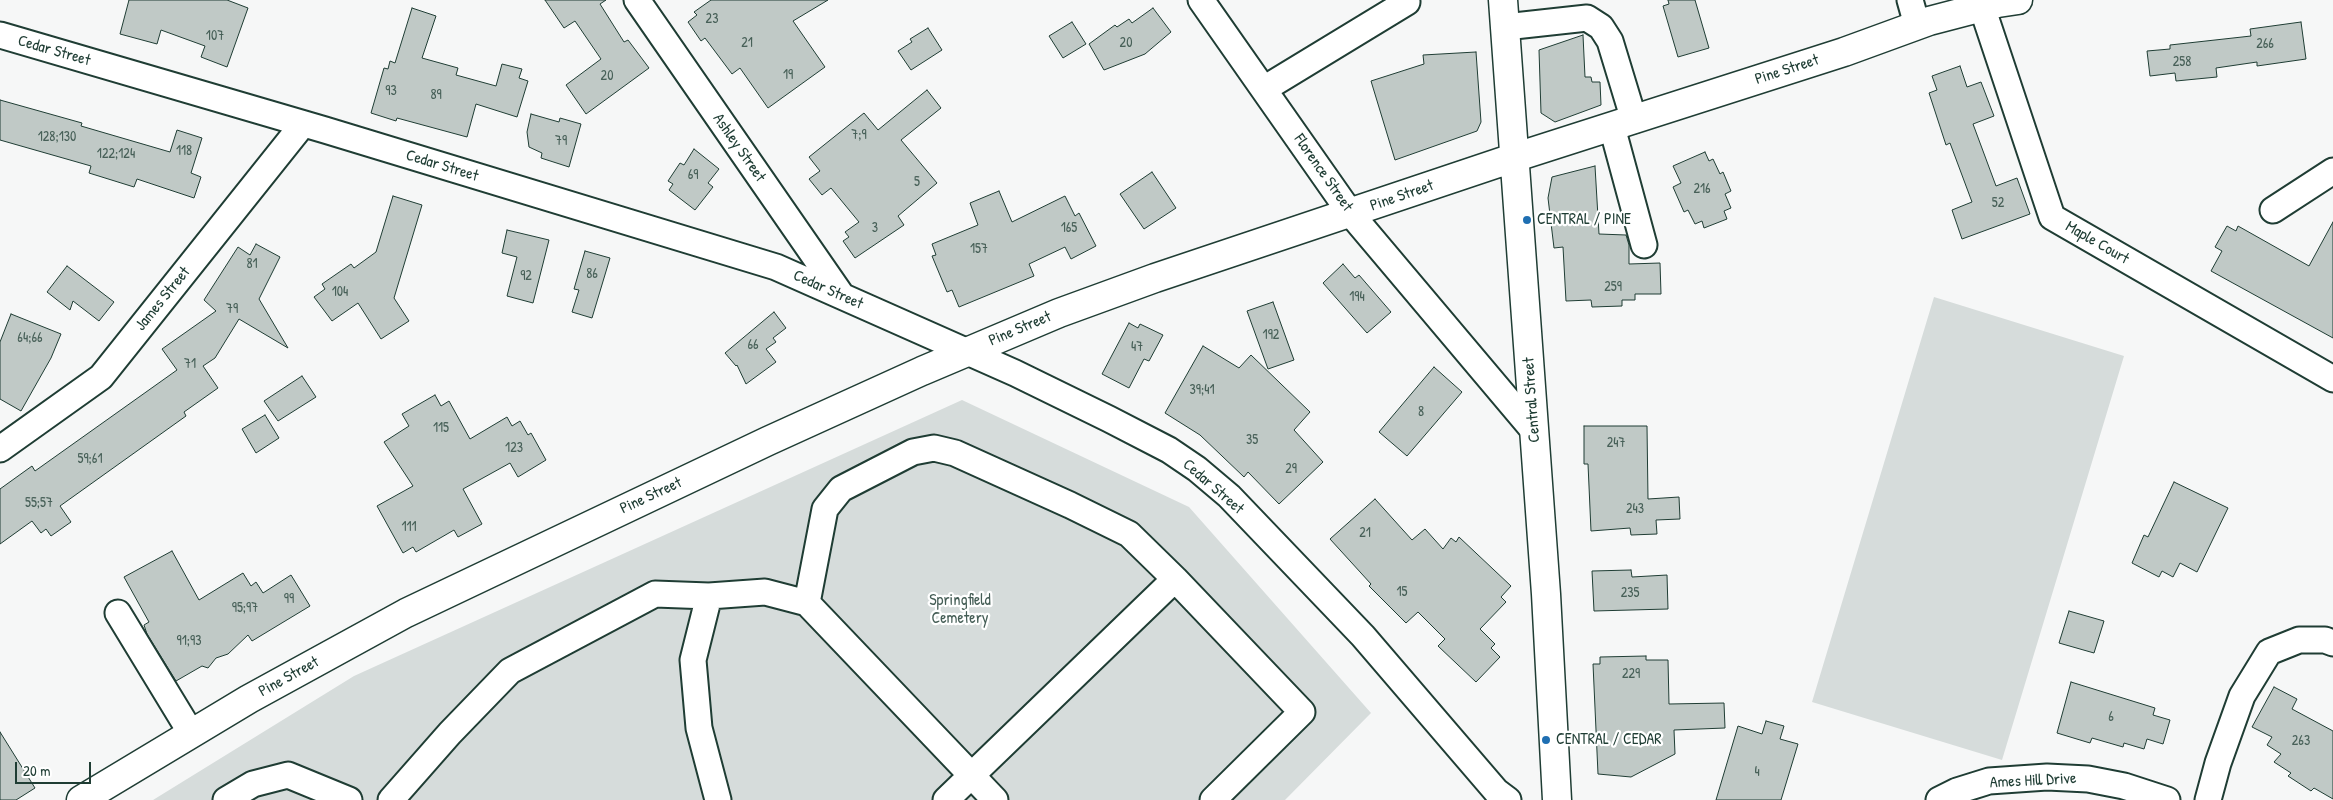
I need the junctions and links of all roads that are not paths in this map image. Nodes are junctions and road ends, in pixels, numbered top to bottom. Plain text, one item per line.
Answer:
1 (637, 0) edge
2 (1201, 0) edge
3 (2018, 0) edge
4 (1407, 2) dead end
5 (1982, 7) junction
6 (1563, 10) edge
7 (1504, 13) edge
8 (1913, 13) edge
9 (0, 35) edge
10 (1264, 89) junction
11 (1623, 123) junction
12 (303, 124) junction
13 (1514, 158) junction
14 (2333, 171) edge
15 (2273, 210) dead end
16 (1352, 214) junction
17 (1644, 245) dead end
18 (843, 296) junction
19 (967, 352) junction
20 (2333, 379) edge
21 (1534, 430) junction
22 (0, 450) edge
23 (1175, 579) junction
24 (709, 596) junction
25 (807, 603) junction
26 (118, 613) dead end
27 (2329, 641) edge
28 (191, 733) junction
29 (972, 776) junction
30 (2096, 791) edge
31 (337, 798) edge
32 (81, 800) edge
33 (226, 800) edge
34 (391, 800) edge
35 (718, 800) edge
36 (946, 800) edge
37 (995, 800) edge
38 (1213, 800) edge
39 (1508, 800) edge
40 (1557, 800) edge
41 (1939, 800) edge
42 (2167, 800) edge
43 (2208, 800) edge

1 - 18 street, Ashley Street
2 - 10 street, Florence Street
3 - 5 main road, Pine Street
4 - 10 street
5 - 8 main road, Pine Street
5 - 20 street, Maple Court
6 - 7 street
6 - 11 street
7 - 13 main road, Central Street
8 - 11 main road, Pine Street
9 - 12 street, Cedar Street
10 - 16 street, Florence Street
11 - 13 main road, Pine Street
11 - 17 street
12 - 18 street, Cedar Street
12 - 22 street, James Street
13 - 16 main road, Pine Street
13 - 21 main road, Central Street
14 - 15 street
16 - 19 main road, Pine Street
16 - 21 street, Florence Street
18 - 19 street, Cedar Street
19 - 28 main road, Pine Street
19 - 39 street, Cedar Street
21 - 40 main road, Central Street
23 - 25 street
23 - 29 street
23 - 38 street
24 - 25 street
24 - 34 street
24 - 35 street
25 - 29 street
26 - 28 street
27 - 43 street
28 - 32 main road, Pine Street
29 - 36 street
29 - 37 street
30 - 41 street, Ames Hill Drive
30 - 42 street, Ames Hill Drive
31 - 33 street

